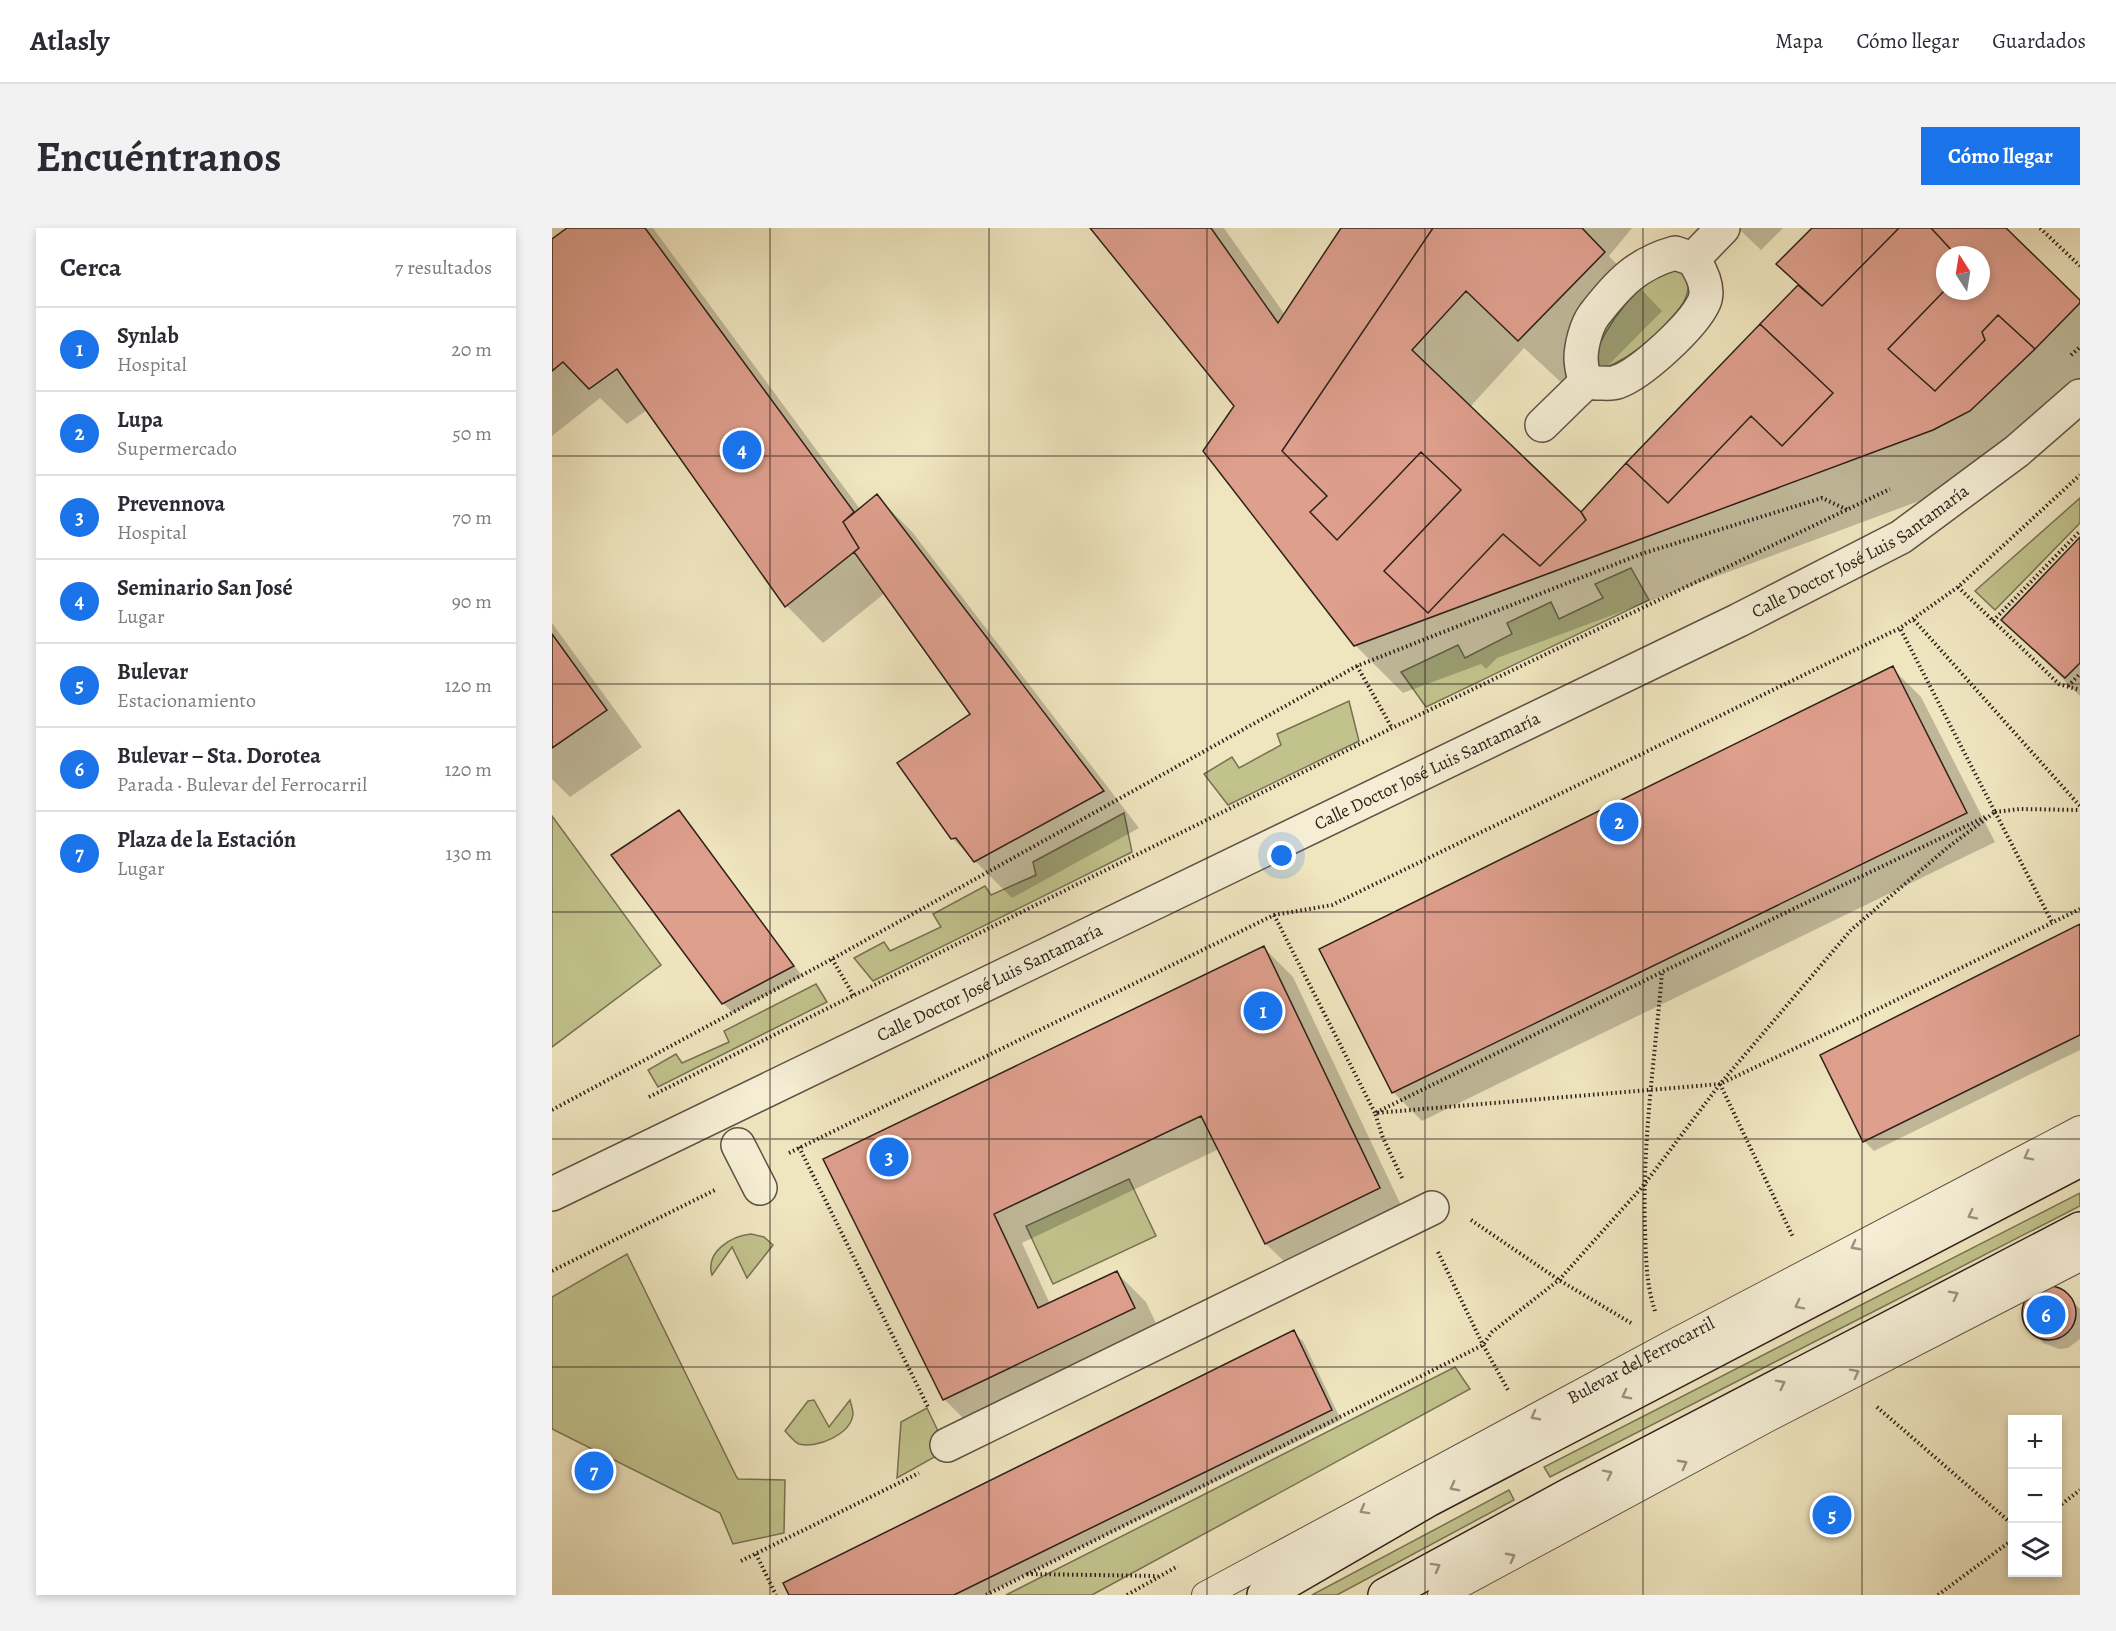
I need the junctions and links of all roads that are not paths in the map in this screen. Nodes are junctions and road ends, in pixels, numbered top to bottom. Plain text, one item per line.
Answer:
1 (1723, 228) edge
2 (1693, 260) junction
3 (1587, 381) junction
4 (2080, 396) edge
5 (1542, 425) dead end
6 (2080, 1129) edge
7 (2080, 1160) edge
8 (552, 1194) edge
9 (1447, 1211) road end
10 (2080, 1229) edge
11 (2080, 1258) edge
12 (947, 1445) road end
13 (1205, 1595) edge
14 (1264, 1595) edge
15 (1385, 1595) edge
16 (1441, 1595) edge

1 - 2 street
2 - 3 street
2 - 3 street
3 - 5 street
4 - 8 street, Calle Doctor José Luis Santamaría
6 -> 13 lane, Bulevar del Ferrocarril
7 -> 14 street, Bulevar del Ferrocarril
9 - 12 street
15 -> 10 street
16 -> 11 lane

